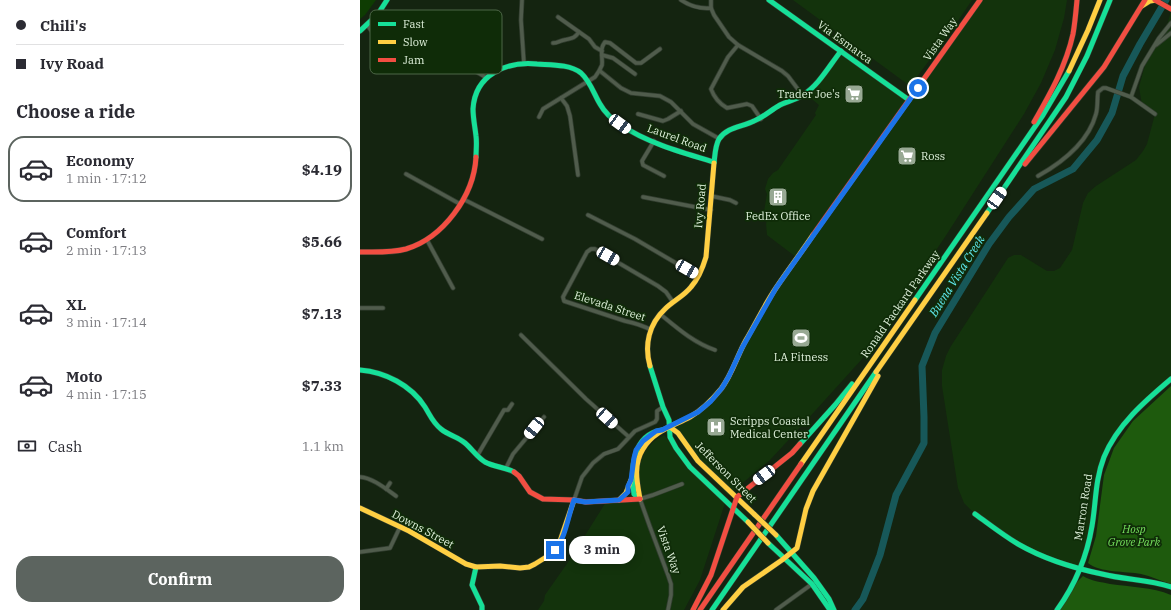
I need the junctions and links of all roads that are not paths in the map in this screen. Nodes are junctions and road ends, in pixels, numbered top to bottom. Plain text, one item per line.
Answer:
1 (387, 0) edge
2 (522, 0) edge
3 (681, 0) edge
4 (711, 0) edge
5 (769, 0) edge
6 (980, 0) edge
7 (1077, 0) edge
8 (1100, 0) edge
9 (1110, 0) edge
10 (1145, 0) edge
11 (1156, 0) edge
12 (1141, 7) junction
13 (711, 8) junction
14 (1170, 9) edge
15 (381, 10) edge
16 (558, 17) dead end
17 (370, 22) edge
18 (1171, 23) edge
19 (367, 25) junction
20 (370, 29) edge
21 (360, 31) edge
22 (579, 32) junction
23 (1171, 32) edge
24 (553, 43) dead end
25 (738, 45) junction
26 (1156, 46) junction
27 (660, 49) dead end
28 (840, 51) junction
29 (602, 53) junction
30 (524, 64) junction
31 (502, 68) edge
32 (600, 71) junction
33 (480, 74) edge
34 (492, 74) edge
35 (635, 74) dead end
36 (487, 78) junction
37 (588, 81) junction
38 (803, 96) junction
39 (1132, 96) junction
40 (561, 98) junction
41 (909, 100) junction
42 (681, 111) junction
43 (638, 114) dead end
44 (1155, 114) dead end
45 (539, 117) dead end
46 (761, 119) junction
47 (718, 138) junction
48 (654, 141) junction
49 (1015, 155) junction
50 (714, 162) junction
51 (406, 174) dead end
52 (578, 175) dead end
53 (664, 176) dead end
54 (1038, 176) dead end
55 (1006, 186) junction
56 (712, 196) junction
57 (643, 197) dead end
58 (463, 199) junction
59 (736, 203) dead end
60 (460, 204) junction
61 (711, 210) junction
62 (588, 214) dead end
63 (542, 239) dead end
64 (427, 240) junction
65 (360, 252) edge
66 (698, 276) junction
67 (453, 288) dead end
68 (673, 302) junction
69 (360, 308) edge
70 (384, 308) dead end
71 (660, 314) junction
72 (651, 330) junction
73 (521, 335) dead end
74 (902, 336) junction
75 (888, 339) junction
76 (715, 350) dead end
77 (360, 370) edge
78 (1171, 379) edge
79 (512, 404) dead end
80 (663, 407) junction
81 (544, 417) dead end
82 (670, 427) junction
83 (662, 430) junction
84 (629, 437) junction
85 (477, 456) junction
86 (506, 468) junction
87 (360, 477) edge
88 (631, 480) junction
89 (390, 483) dead end
90 (682, 484) dead end
91 (386, 489) junction
92 (396, 496) dead end
93 (737, 497) junction
94 (640, 499) junction
95 (574, 500) junction
96 (619, 500) junction
97 (360, 508) edge
98 (733, 508) junction
99 (975, 514) dead end
100 (400, 527) junction
101 (360, 552) edge
102 (792, 552) junction
103 (784, 559) junction
104 (476, 567) junction
105 (1079, 568) junction
106 (812, 584) junction
107 (1171, 587) edge
108 (482, 610) edge
109 (668, 610) edge
110 (693, 610) edge
111 (700, 610) edge
112 (712, 610) edge
113 (723, 610) edge
114 (776, 610) edge
115 (830, 610) edge
116 (834, 610) edge
117 (1057, 610) edge

1 - 15 main road
2 - 30 street
3 - 13 street
4 - 13 street
5 - 28 main road, Via Esmarca
6 - 41 main road, Vista Way
7 - 49 main road
8 - 49 main road, Ronald Packard Parkway
9 - 55 main road, Ronald Packard Parkway
10 - 12 main road
11 - 12 main road
11 - 14 main road
12 - 55 main road
13 - 25 street
16 - 22 street
17 - 19 main road
18 - 26 street
19 - 20 street
19 - 21 main road
22 - 24 street
22 - 29 street
23 - 26 street
25 - 38 street
25 - 46 street
26 - 39 street
27 - 29 street
28 - 38 main road
28 - 41 main road, Via Esmarca
29 - 32 street
29 - 35 street
30 - 31 main road, Laurel Road
30 - 37 main road, Laurel Road
32 - 37 street
32 - 42 street
33 - 36 street
34 - 36 main road, Laurel Road
36 - 58 main road, Laurel Road
37 - 40 street
37 - 48 main road, Laurel Road
38 - 46 main road
39 - 44 street
39 - 54 street
40 - 45 street
40 - 52 street
41 - 82 main road, Vista Way
42 - 43 street
42 - 47 street
46 - 47 main road
47 - 50 main road, Ivy Road
48 - 50 main road, Laurel Road
48 - 53 street
49 - 75 main road, Ronald Packard Parkway
50 - 56 main road, Ivy Road
51 - 60 street
55 - 74 main road, Ronald Packard Parkway
56 - 59 street
56 - 61 main road, Ivy Road
57 - 61 street
58 - 60 main road, Laurel Road
58 - 63 street
60 - 64 main road, Laurel Road
61 - 66 main road, Ivy Road
62 - 66 street
64 - 65 main road, Laurel Road
64 - 67 street
66 - 68 main road, Ivy Road
68 - 71 main road, Ivy Road
68 - 72 street, Elevada Street
69 - 70 street
71 - 72 main road, Ivy Road
71 - 76 street
72 - 80 main road, Ivy Road
73 - 84 street
74 - 102 main road
74 - 112 main road, Ronald Packard Parkway
75 - 93 main road
75 - 111 main road, Ronald Packard Parkway
77 - 85 main road
78 - 105 main road, Marron Road
79 - 85 street
80 - 82 main road, Ivy Road
80 - 84 street
81 - 86 street
82 - 83 main road, Vista Way
82 - 93 main road, Jefferson Street
82 - 98 main road, Jefferson Street
83 - 88 main road, Vista Way
83 - 94 main road, Vista Way
84 - 95 street
85 - 86 main road
86 - 95 main road
87 - 91 street
88 - 94 main road, Vista Way
88 - 96 main road
89 - 91 street
90 - 94 street
91 - 92 street
93 - 98 main road
93 - 102 main road, Jefferson Street, bridge
94 - 96 main road
94 - 109 street, Vista Way
95 - 96 main road
95 - 104 main road
97 - 100 main road, Downs Street
98 - 103 main road, Jefferson Street, bridge
98 - 110 main road
99 - 105 main road
100 - 101 street
100 - 104 main road, Downs Street
102 - 103 main road
102 - 116 main road, Jefferson Street
103 - 106 main road, Jefferson Street
103 - 113 main road
104 - 108 main road
105 - 107 main road
105 - 117 main road, Marron Road
106 - 114 street
106 - 115 main road, Jefferson Street

